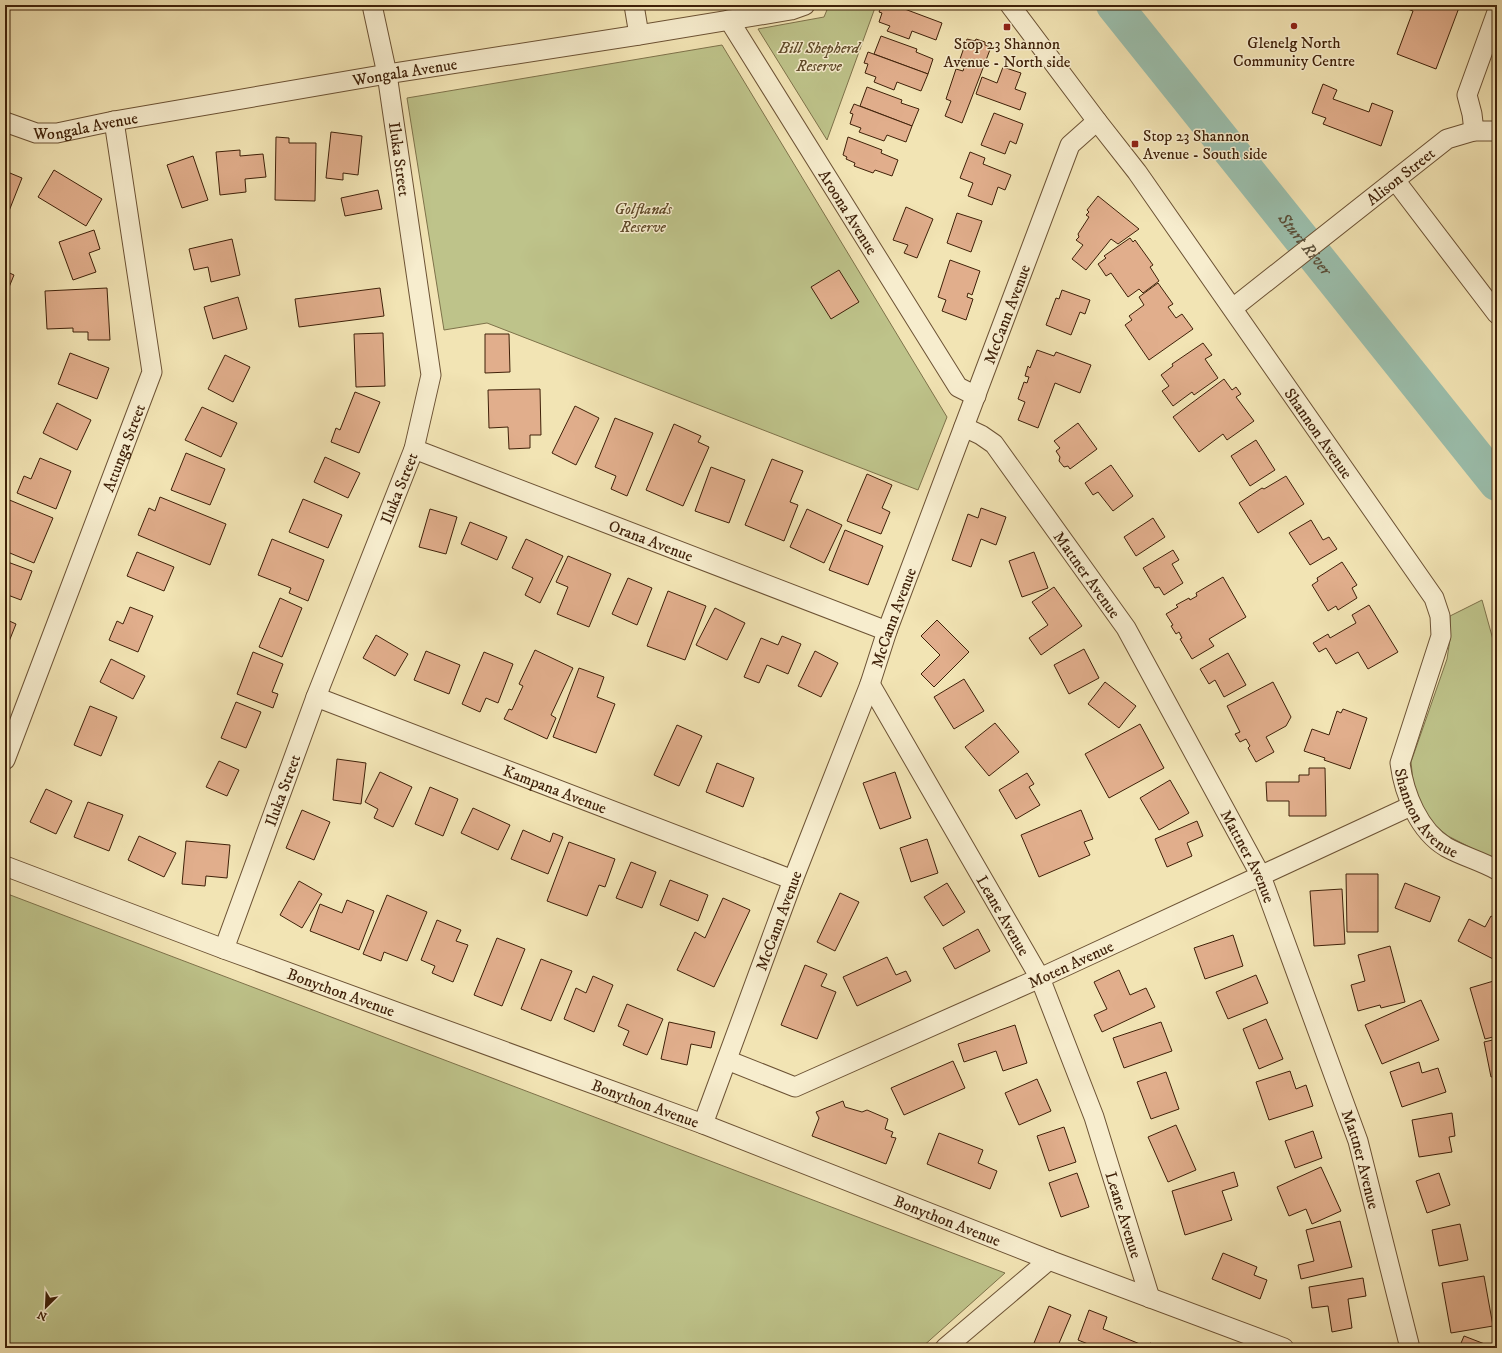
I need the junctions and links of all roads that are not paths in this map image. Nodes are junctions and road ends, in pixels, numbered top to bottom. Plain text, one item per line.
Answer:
1 (372, 5) edge
2 (634, 5) edge
3 (805, 5) edge
4 (1010, 5) edge
5 (1497, 12) edge
6 (729, 20) junction
7 (639, 36) junction
8 (388, 74) junction
9 (114, 121) junction
10 (1097, 121) junction
11 (5, 122) edge
12 (1474, 131) junction
13 (1497, 131) edge
14 (1395, 180) junction
15 (1233, 308) junction
16 (1497, 314) edge
17 (976, 396) junction
18 (964, 427) junction
19 (414, 449) junction
20 (887, 631) junction
21 (870, 684) junction
22 (316, 697) junction
23 (5, 760) edge
24 (1411, 806) junction
25 (5, 866) edge
26 (1497, 870) edge
27 (1260, 876) junction
28 (793, 880) junction
29 (224, 949) junction
30 (1040, 978) junction
31 (727, 1060) junction
32 (702, 1124) junction
33 (1049, 1260) junction
34 (1150, 1298) junction
35 (945, 1348) edge
36 (1284, 1348) edge
37 (1410, 1348) edge

1 - 8 street, Iluka Street
2 - 7 street
3 - 6 street, Wongala Avenue
4 - 10 street, Shannon Avenue
5 - 12 street
6 - 7 street, Wongala Avenue
6 - 17 street, Aroona Avenue
7 - 8 street, Wongala Avenue
8 - 9 street, Wongala Avenue
8 - 19 street, Iluka Street
9 - 11 street, Wongala Avenue
9 - 23 street, Attunga Street
10 - 15 street, Shannon Avenue
10 - 17 street, McCann Avenue
12 - 13 street, Alison Street
12 - 14 street, Alison Street
14 - 15 street, Alison Street
14 - 16 street
15 - 24 street, Shannon Avenue
17 - 18 street, McCann Avenue
18 - 20 street, McCann Avenue
18 - 27 street, Mattner Avenue
19 - 20 street, Orana Avenue
19 - 22 street, Iluka Street
20 - 21 street, McCann Avenue
21 - 28 street, McCann Avenue
21 - 30 street, Leane Avenue
22 - 28 street, Kampana Avenue
22 - 29 street, Iluka Street
24 - 26 street, Shannon Avenue
24 - 27 street, Moten Avenue
25 - 29 street, Bonython Avenue
27 - 30 street, Moten Avenue
27 - 37 street, Mattner Avenue
28 - 31 street, McCann Avenue
29 - 32 street, Bonython Avenue
30 - 31 street, Moten Avenue
30 - 34 street, Leane Avenue
31 - 32 street, McCann Avenue
32 - 33 street, Bonython Avenue
33 - 34 street, Bonython Avenue
33 - 35 street
34 - 36 street, Bonython Avenue

